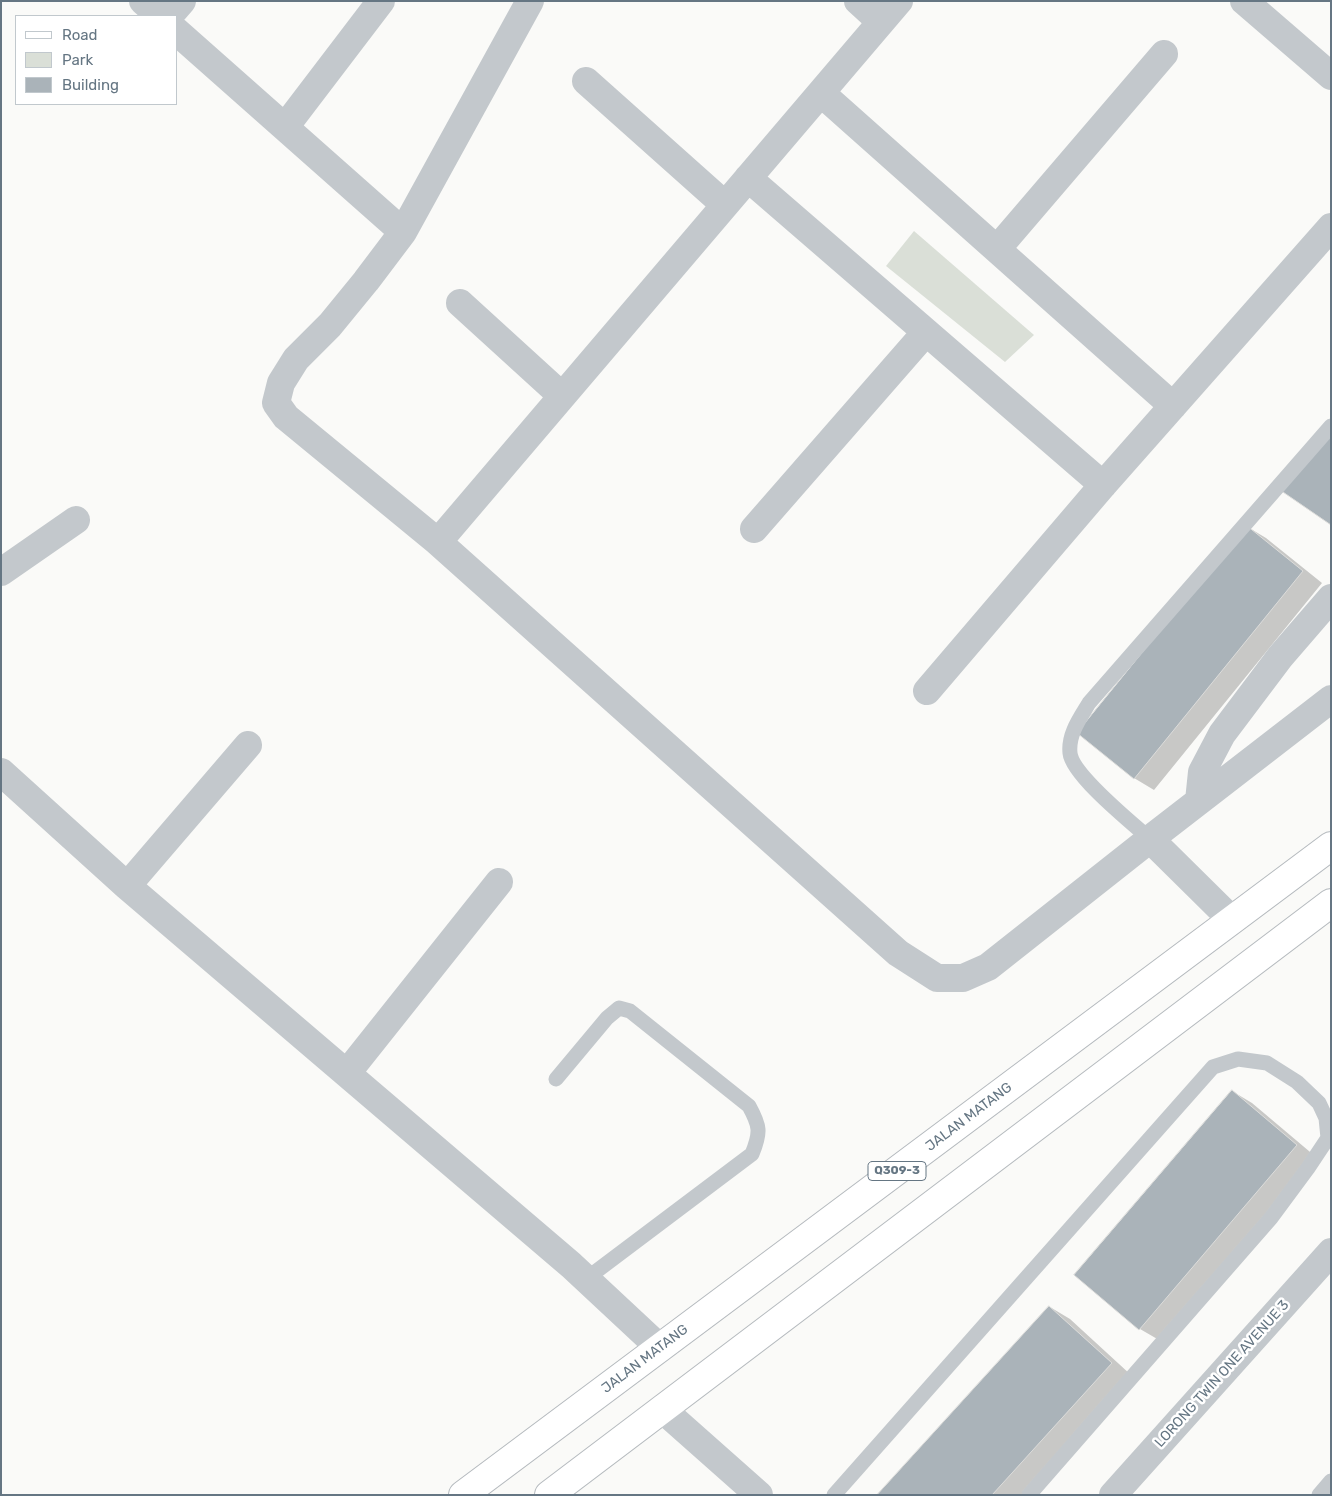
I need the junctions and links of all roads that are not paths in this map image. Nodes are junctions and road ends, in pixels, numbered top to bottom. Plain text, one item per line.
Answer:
1 (143, 1) edge
2 (182, 1) edge
3 (381, 1) edge
4 (530, 1) edge
5 (858, 1) edge
6 (899, 1) edge
7 (1244, 1) edge
8 (159, 15) edge
9 (171, 15) edge
10 (881, 22) junction
11 (178, 33) edge
12 (1164, 54) dead end
13 (1331, 76) edge
14 (586, 81) dead end
15 (821, 93) junction
16 (285, 127) junction
17 (748, 178) junction
18 (725, 205) junction
19 (1331, 227) edge
20 (403, 232) junction
21 (997, 249) junction
22 (460, 302) dead end
23 (926, 332) junction
24 (562, 396) junction
25 (1173, 406) junction
26 (1331, 426) edge
27 (1103, 485) junction
28 (76, 520) dead end
29 (754, 529) dead end
30 (438, 542) junction
31 (1, 572) edge
32 (1331, 598) edge
33 (927, 691) dead end
34 (1331, 699) edge
35 (248, 745) dead end
36 (1, 772) edge
37 (1199, 801) junction
38 (1150, 839) junction
39 (1331, 846) edge
40 (499, 882) dead end
41 (127, 886) junction
42 (1331, 903) edge
43 (1232, 920) junction
44 (347, 1073) junction
45 (556, 1079) dead end
46 (1331, 1252) edge
47 (586, 1279) junction
48 (660, 1348) junction
49 (662, 1409) junction
50 (1331, 1481) edge
51 (464, 1495) edge
52 (549, 1495) edge
53 (759, 1495) edge
54 (834, 1495) edge
55 (1029, 1495) edge
56 (1113, 1495) edge
57 (1318, 1495) edge

1 - 8 street
2 - 9 street
3 - 16 street
4 - 20 street
5 - 10 street
6 - 10 street
7 - 13 street
10 - 15 street
11 - 16 street
12 - 21 street
14 - 18 street
15 - 17 street
15 - 21 street
16 - 20 street
17 - 18 street
17 - 23 street
18 - 24 street
19 - 25 street
20 - 30 street
21 - 25 street
22 - 24 street
23 - 27 street
23 - 29 street
24 - 30 street
25 - 27 street
26 - 38 lane
27 - 33 street
28 - 31 street
30 - 38 street
32 - 37 street
34 - 37 street
35 - 41 street
36 - 41 street
37 - 38 street
38 - 43 street
39 - 43 main road, JALAN MATANG / Q309-3
40 - 44 street
41 - 44 street
42 - 49 main road
43 - 48 main road, JALAN MATANG / Q309-3
44 - 47 street
45 - 47 lane
46 - 56 street, LORONG TWIN ONE AVENUE 3
47 - 48 street
48 - 51 main road, JALAN MATANG / Q309-3
49 - 52 main road
49 - 53 street
50 - 57 lane
54 - 55 lane

